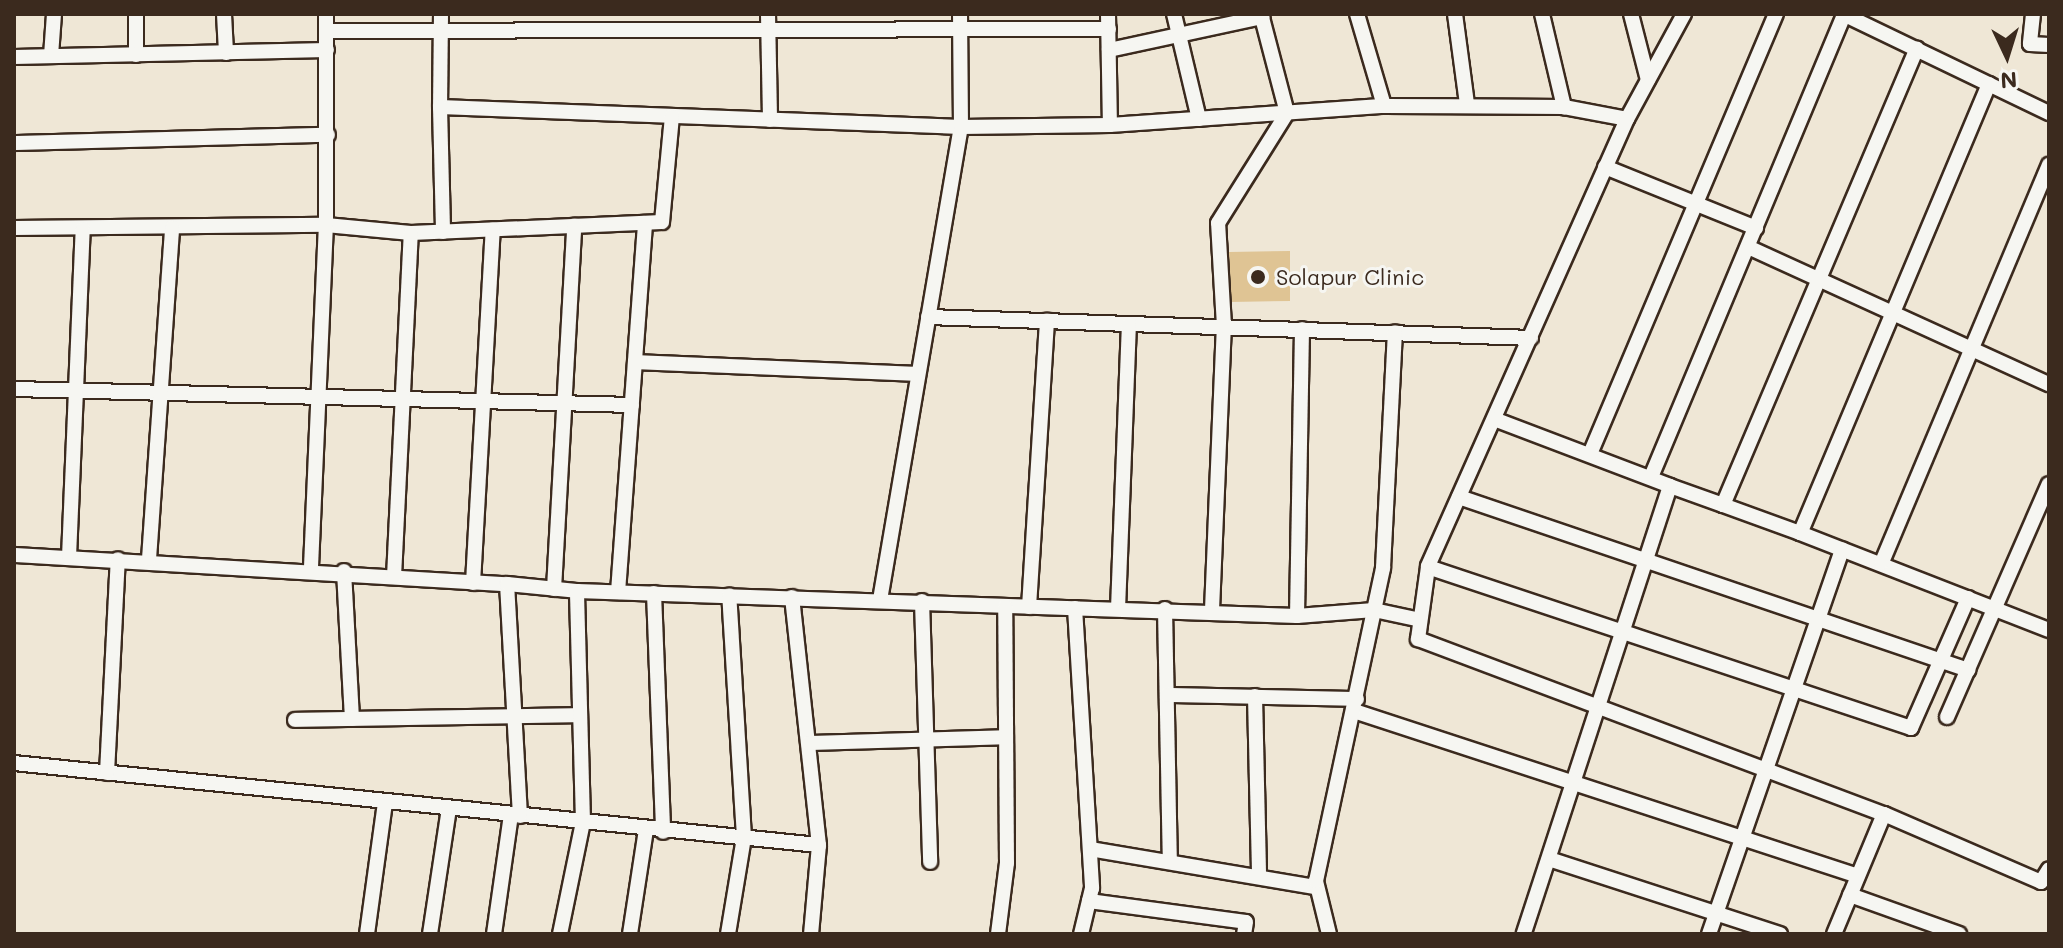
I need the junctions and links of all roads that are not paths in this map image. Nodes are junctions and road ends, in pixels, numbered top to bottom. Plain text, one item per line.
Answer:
1 (54, 14) edge
2 (136, 14) edge
3 (224, 14) edge
4 (326, 14) edge
5 (441, 14) edge
6 (1174, 14) edge
7 (1357, 14) edge
8 (1455, 14) edge
9 (1542, 14) edge
10 (1631, 14) edge
11 (1684, 14) edge
12 (1776, 14) edge
13 (1844, 14) edge
14 (2033, 14) edge
15 (1262, 15) edge
16 (768, 20) edge
17 (960, 21) edge
18 (1108, 22) edge
19 (441, 30) junction
20 (326, 31) junction
21 (1179, 36) junction
22 (2049, 45) edge
23 (1917, 49) junction
24 (327, 50) junction
25 (1109, 50) junction
26 (226, 53) junction
27 (136, 55) junction
28 (51, 56) junction
29 (14, 57) edge
30 (1648, 80) junction
31 (1989, 84) junction
32 (1467, 104) junction
33 (1384, 106) junction
34 (440, 107) junction
35 (1564, 107) junction
36 (1287, 113) junction
37 (2049, 113) edge
38 (672, 116) junction
39 (1199, 119) junction
40 (1627, 119) junction
41 (770, 120) junction
42 (1110, 125) junction
43 (961, 127) junction
44 (328, 135) junction
45 (14, 143) edge
46 (2049, 165) edge
47 (1605, 167) junction
48 (1693, 203) junction
49 (645, 223) junction
50 (326, 225) junction
51 (574, 226) junction
52 (14, 228) edge
53 (172, 228) junction
54 (1756, 228) junction
55 (83, 229) junction
56 (493, 230) junction
57 (443, 232) junction
58 (411, 233) junction
59 (1748, 247) junction
60 (1823, 277) junction
61 (1895, 311) junction
62 (928, 317) junction
63 (1047, 321) junction
64 (1129, 324) junction
65 (1224, 326) junction
66 (1302, 329) junction
67 (1395, 332) junction
68 (1531, 338) junction
69 (1973, 345) junction
70 (635, 362) junction
71 (918, 374) junction
72 (2049, 384) edge
73 (14, 389) edge
74 (78, 391) junction
75 (160, 393) junction
76 (320, 396) junction
77 (405, 400) junction
78 (484, 403) junction
79 (560, 404) junction
80 (632, 405) junction
81 (1494, 419) junction
82 (1590, 454) junction
83 (1651, 477) junction
84 (2049, 484) edge
85 (1670, 486) junction
86 (1459, 497) junction
87 (1723, 505) junction
88 (1800, 533) junction
89 (1842, 549) junction
90 (14, 555) edge
91 (69, 557) junction
92 (118, 559) junction
93 (149, 559) junction
94 (1645, 561) junction
95 (1882, 562) junction
96 (311, 567) junction
97 (1428, 567) junction
98 (344, 571) junction
99 (394, 577) junction
100 (473, 583) junction
101 (507, 584) junction
102 (554, 589) junction
103 (577, 591) junction
104 (618, 592) junction
105 (654, 593) junction
106 (729, 595) junction
107 (792, 597) junction
108 (1968, 598) junction
109 (880, 600) junction
110 (922, 601) junction
111 (1005, 607) junction
112 (1029, 607) junction
113 (1075, 608) junction
114 (1994, 608) junction
115 (1118, 609) junction
116 (1165, 609) junction
117 (1212, 610) junction
118 (1374, 610) junction
119 (1297, 616) junction
120 (1416, 619) junction
121 (1817, 620) junction
122 (2049, 630) edge
123 (1621, 632) junction
124 (1941, 660) junction
125 (1968, 670) junction
126 (1793, 689) junction
127 (1167, 695) junction
128 (1255, 696) junction
129 (1356, 705) junction
130 (1597, 709) junction
131 (580, 715) junction
132 (1947, 717) dead end
133 (352, 719) junction
134 (514, 719) junction
135 (295, 720) dead end
136 (1006, 737) junction
137 (925, 740) junction
138 (809, 743) junction
139 (14, 763) edge
140 (1766, 770) junction
141 (107, 773) junction
142 (1575, 782) junction
143 (385, 803) junction
144 (449, 809) junction
145 (1884, 814) junction
146 (516, 815) junction
147 (583, 822) junction
148 (646, 830) junction
149 (663, 832) junction
150 (744, 837) junction
151 (1744, 837) junction
152 (819, 845) junction
153 (1090, 849) junction
154 (1549, 859) junction
155 (930, 862) dead end
156 (1170, 862) junction
157 (2049, 869) edge
158 (1858, 876) junction
159 (1259, 877) junction
160 (1315, 887) junction
161 (1850, 895) junction
162 (1089, 901) junction
163 (1717, 912) junction
164 (367, 934) edge
165 (430, 934) edge
166 (494, 934) edge
167 (560, 934) edge
168 (630, 934) edge
169 (728, 934) edge
170 (811, 934) edge
171 (998, 934) edge
172 (1081, 934) edge
173 (1244, 934) edge
174 (1329, 934) edge
175 (1526, 934) edge
176 (1709, 934) edge
177 (1780, 934) edge
178 (1834, 934) edge
179 (1959, 934) edge

1 - 28 street
2 - 27 street
3 - 26 street
4 - 20 street
5 - 19 street
6 - 21 street
7 - 33 street
8 - 32 street
9 - 35 street
10 - 30 street
11 - 30 street
12 - 48 street
13 - 23 street
13 - 54 street
14 - 22 street
15 - 21 street
15 - 36 street
16 - 17 street
16 - 19 street
16 - 41 street
17 - 18 street
17 - 43 street
18 - 25 street
19 - 20 street
19 - 34 street
20 - 24 street
21 - 25 street
21 - 39 street
23 - 31 street
23 - 60 street
24 - 26 street
24 - 44 street
25 - 42 street
26 - 27 street
27 - 28 street
28 - 29 street
30 - 40 street
31 - 37 street
31 - 61 street
32 - 33 street
32 - 35 street
33 - 36 street
34 - 38 street
34 - 57 street
35 - 40 street
36 - 39 street
36 - 65 street
38 - 41 street
38 - 49 street
39 - 42 street
40 - 47 street
41 - 43 street
42 - 43 street
43 - 62 street
44 - 45 street
44 - 50 street
46 - 69 street
47 - 48 street
47 - 68 street
48 - 54 street
48 - 82 street
49 - 51 street
49 - 70 street
50 - 53 street
50 - 58 street
50 - 76 street
51 - 56 street
51 - 79 street
52 - 55 street
53 - 55 street
53 - 75 street
54 - 59 street
55 - 74 street
56 - 57 street
56 - 78 street
57 - 58 street
58 - 77 street
59 - 60 street
59 - 83 street
60 - 61 street
60 - 87 street
61 - 69 street
61 - 88 street
62 - 63 street
62 - 71 street
63 - 64 street
63 - 112 street
64 - 65 street
64 - 115 street
65 - 66 street
65 - 117 street
66 - 67 street
66 - 119 street
67 - 68 street
67 - 118 street
68 - 81 street
69 - 72 street
69 - 95 street
70 - 71 street
70 - 80 street
71 - 109 street
73 - 74 street
74 - 75 street
74 - 91 street
75 - 76 street
75 - 93 street
76 - 77 street
76 - 96 street
77 - 78 street
77 - 99 street
78 - 79 street
78 - 100 street
79 - 80 street
79 - 102 street
80 - 104 street
81 - 82 street
81 - 86 street
82 - 83 street
83 - 85 street
84 - 114 street
85 - 87 street
85 - 94 street
86 - 94 street
86 - 97 street
87 - 88 street
88 - 89 street
89 - 95 street
89 - 121 street
90 - 91 street
91 - 92 street
92 - 93 street
92 - 141 street
93 - 96 street
94 - 121 street
94 - 123 street
95 - 108 street
96 - 98 street
97 - 120 street
97 - 123 street
98 - 99 street
98 - 133 street
99 - 100 street
100 - 101 street
101 - 102 street
101 - 134 street
102 - 103 street
103 - 104 street
103 - 131 street
104 - 105 street
105 - 106 street
105 - 149 street
106 - 107 street
106 - 150 street
107 - 109 street
107 - 138 street
108 - 114 street
108 - 124 street
109 - 110 street
110 - 111 street
110 - 137 street
111 - 112 street
111 - 136 street
112 - 113 street
113 - 115 street
113 - 153 street
114 - 122 street
114 - 125 street
115 - 116 street
116 - 117 street
116 - 127 street
117 - 119 street
118 - 119 street
118 - 120 street
118 - 129 street
120 - 130 street
121 - 124 street
121 - 126 street
123 - 126 street
123 - 130 street
124 - 125 street
124 - 126 street
125 - 132 street
126 - 140 street
127 - 128 street
127 - 156 street
128 - 129 street
128 - 159 street
129 - 142 street
129 - 160 street
130 - 140 street
130 - 142 street
131 - 134 street
131 - 147 street
133 - 134 street
133 - 135 street
134 - 146 street
136 - 137 street
136 - 171 street
137 - 138 street
137 - 155 street
138 - 152 street
139 - 141 street
140 - 145 street
140 - 151 street
141 - 143 street
142 - 151 street
142 - 154 street
143 - 144 street
143 - 164 street
144 - 146 street
144 - 165 street
145 - 157 street
145 - 158 street
146 - 147 street
146 - 166 street
147 - 148 street
147 - 167 street
148 - 149 street
148 - 168 street
149 - 150 street
150 - 152 street
150 - 169 street
151 - 158 street
151 - 163 street
152 - 170 street
153 - 156 street
153 - 162 street
154 - 163 street
154 - 175 street
156 - 159 street
158 - 161 street
159 - 160 street
160 - 174 street
161 - 178 street
161 - 179 street
162 - 172 street
162 - 173 street
163 - 176 street
163 - 177 street

